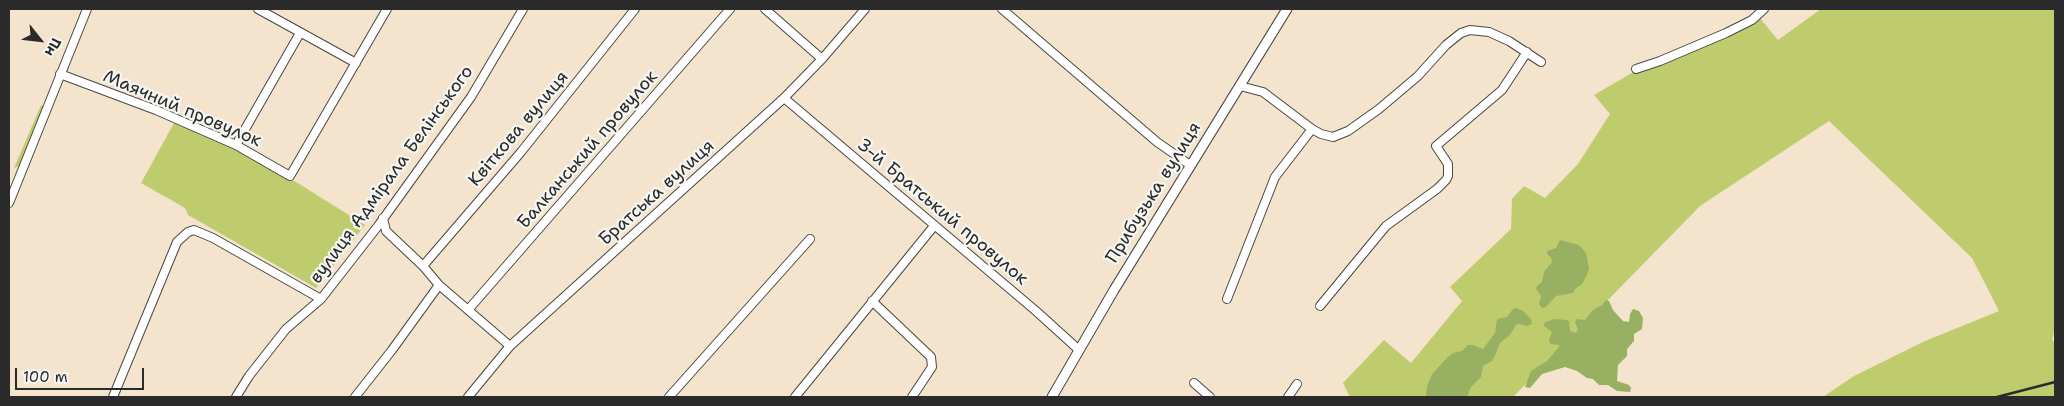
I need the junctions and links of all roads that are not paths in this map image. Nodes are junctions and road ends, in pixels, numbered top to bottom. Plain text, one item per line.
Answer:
1 (87, 9) edge
2 (258, 9) edge
3 (386, 9) edge
4 (523, 9) edge
5 (635, 9) edge
6 (730, 9) edge
7 (765, 9) edge
8 (865, 9) edge
9 (1002, 9) edge
10 (1287, 9) edge
11 (1764, 9) edge
12 (300, 34) junction
13 (1526, 52) junction
14 (822, 58) junction
15 (1541, 62) dead end
16 (356, 64) junction
17 (1636, 68) dead end
18 (60, 74) junction
19 (1240, 86) junction
20 (784, 98) junction
21 (1312, 129) junction
22 (236, 144) junction
23 (1190, 165) junction
24 (9, 202) edge
25 (383, 218) junction
26 (934, 226) junction
27 (810, 239) dead end
28 (423, 266) junction
29 (439, 285) junction
30 (321, 299) junction
31 (1227, 299) dead end
32 (872, 300) junction
33 (1320, 306) dead end
34 (468, 310) junction
35 (510, 346) junction
36 (1079, 350) junction
37 (1194, 383) dead end
38 (1297, 384) dead end
39 (113, 397) edge
40 (236, 397) edge
41 (355, 397) edge
42 (468, 397) edge
43 (669, 397) edge
44 (794, 397) edge
45 (912, 397) edge
46 (1052, 397) edge
47 (1210, 397) edge
48 (1288, 397) edge

1 - 18 street
2 - 12 street
3 - 16 street
4 - 25 street, вулиця Адмірала Белінського
5 - 28 street, Квіткова вулиця
6 - 34 street, Балканський провулок
7 - 14 street
8 - 14 street, Братська вулиця
9 - 23 street
10 - 19 street, Прибузька вулиця
11 - 17 street
12 - 16 street
12 - 22 street
13 - 15 street
13 - 21 street
13 - 33 street
14 - 20 street, Братська вулиця
16 - 22 street, Маячний провулок
18 - 22 street, Маячний провулок
18 - 24 street
19 - 21 street
19 - 23 street, Прибузька вулиця
20 - 26 street, 3-й Братський провулок
20 - 35 street, Братська вулиця
21 - 31 street
23 - 36 street, Прибузька вулиця
25 - 28 street
25 - 30 street, вулиця Адмірала Белінського
26 - 32 street
26 - 36 street, 3-й Братський провулок
27 - 43 street
28 - 29 street
29 - 34 street
29 - 41 street
30 - 39 street
30 - 40 street, вулиця Адмірала Белінського
32 - 44 street
32 - 45 street
34 - 35 street
35 - 42 street, Братська вулиця
36 - 46 street, Прибузька вулиця
37 - 47 street
38 - 48 street

